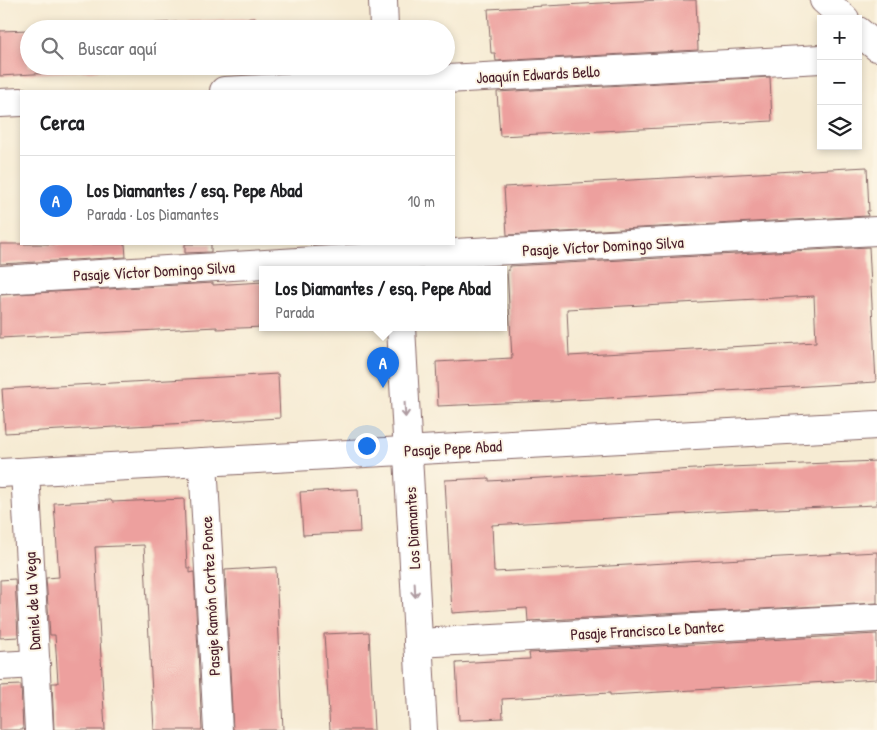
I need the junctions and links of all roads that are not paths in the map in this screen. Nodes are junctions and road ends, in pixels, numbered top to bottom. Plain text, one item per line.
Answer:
1 (383, 0) edge
2 (824, 0) edge
3 (841, 15) edge
4 (384, 20) edge
5 (862, 34) edge
6 (877, 47) edge
7 (877, 56) edge
8 (862, 57) edge
9 (817, 59) edge
10 (387, 80) edge
11 (239, 90) edge
12 (20, 102) edge
13 (0, 103) edge
14 (877, 231) edge
15 (397, 256) edge
16 (0, 280) edge
17 (401, 331) edge
18 (877, 425) edge
19 (407, 451) junction
20 (203, 462) junction
21 (12, 473) edge
22 (877, 618) edge
23 (418, 643) junction
24 (36, 664) junction
25 (0, 666) edge
26 (39, 730) edge
27 (218, 730) edge
28 (423, 730) edge

1 - 4 street
2 - 3 street
5 - 6 street
7 - 8 street
9 - 10 street, Joaquín Edwards Bello
10 - 11 street, Joaquín Edwards Bello
12 - 13 street
14 - 15 street, Pasaje Víctor Domingo Silva
15 - 16 street, Pasaje Víctor Domingo Silva
17 -> 19 street, Los Diamantes
18 - 19 street, Pasaje Pepe Abad
19 - 20 street, Pasaje Pepe Abad
19 -> 23 street, Los Diamantes
20 - 21 street, Pasaje Pepe Abad
20 - 27 street, Pasaje Ramón Cortez Ponce
21 - 24 street, Daniel de la Vega
22 - 23 street, Pasaje Francisco Le Dantec
23 - 28 street, Los Diamantes
24 - 25 street
24 - 26 street, Daniel de la Vega

